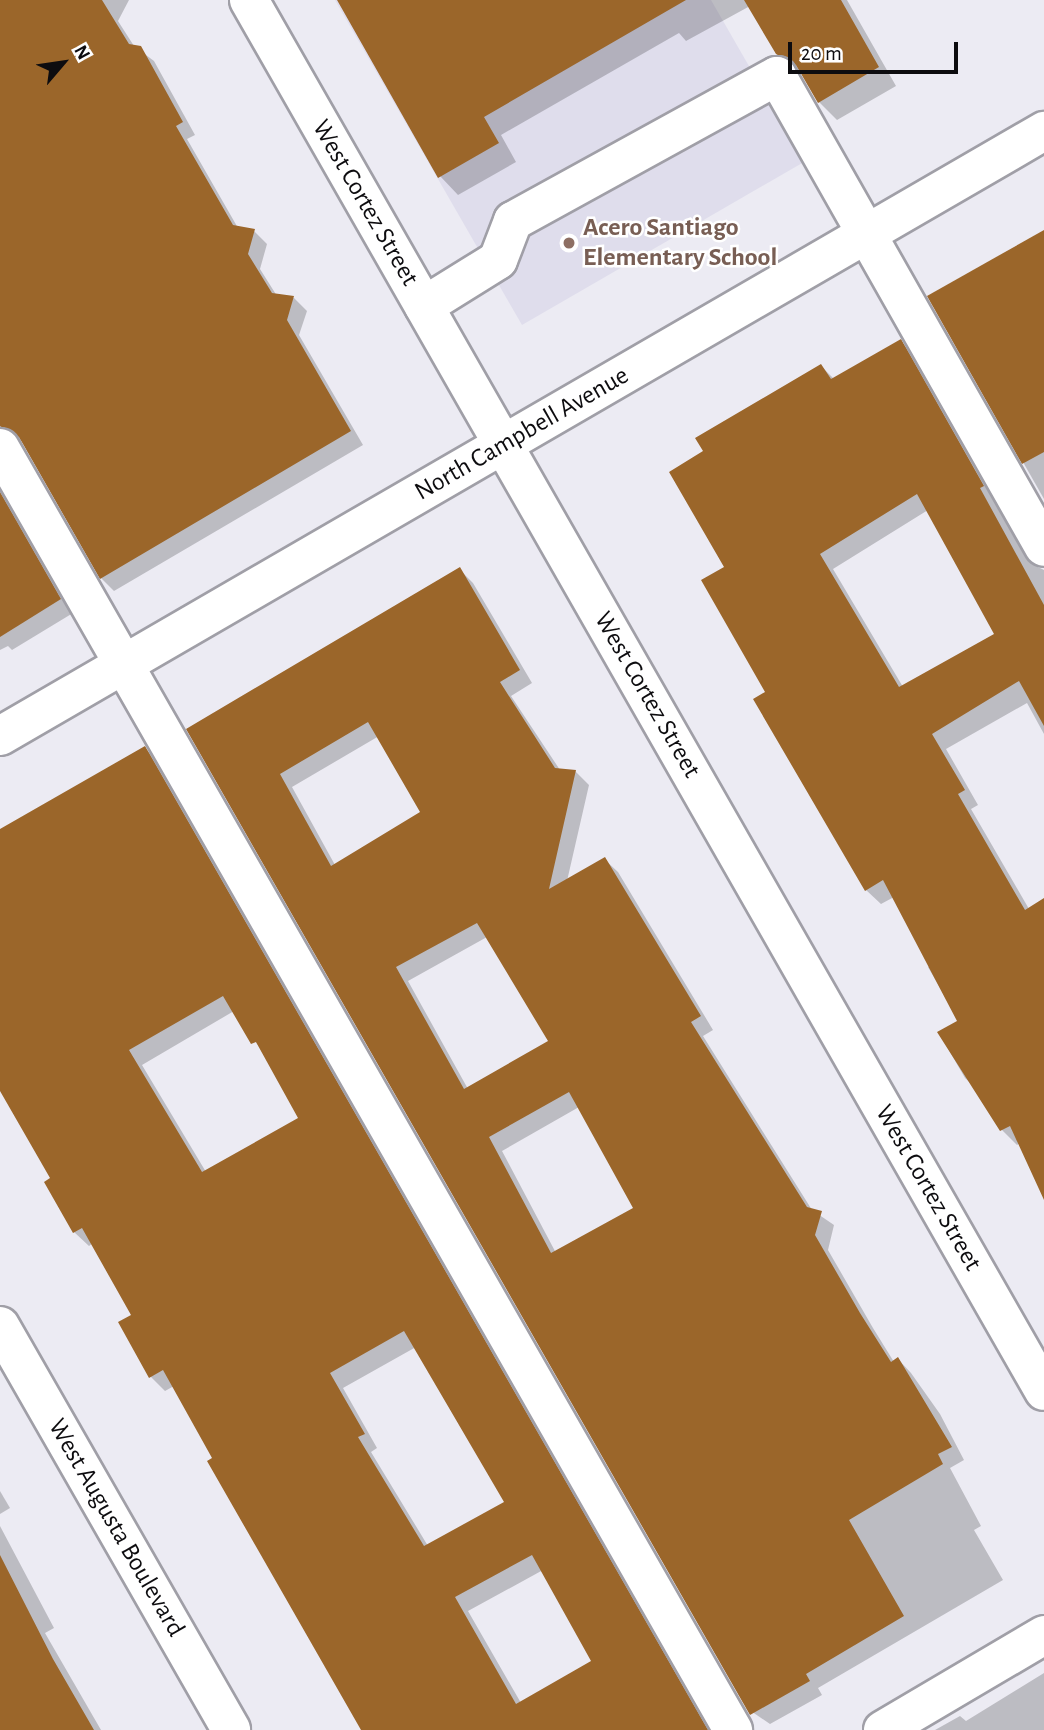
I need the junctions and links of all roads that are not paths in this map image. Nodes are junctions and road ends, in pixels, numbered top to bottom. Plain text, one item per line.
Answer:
1 (250, 0) edge
2 (1044, 131) edge
3 (864, 235) junction
4 (424, 306) junction
5 (503, 444) junction
6 (0, 448) edge
7 (1044, 547) edge
8 (123, 664) junction
9 (0, 736) edge
10 (0, 1326) edge
11 (1044, 1391) edge
12 (1044, 1635) edge
13 (231, 1730) edge
14 (733, 1730) edge
15 (883, 1730) edge

1 - 4 street, West Cortez Street
2 - 3 street, North Campbell Avenue
3 - 4 street
3 - 5 street, North Campbell Avenue
3 - 7 street
4 - 5 street, West Cortez Street
5 - 8 street, North Campbell Avenue
5 - 11 street, West Cortez Street
6 - 8 street
8 - 9 street, North Campbell Avenue
8 - 14 street
10 - 13 street, West Augusta Boulevard
12 - 15 street

